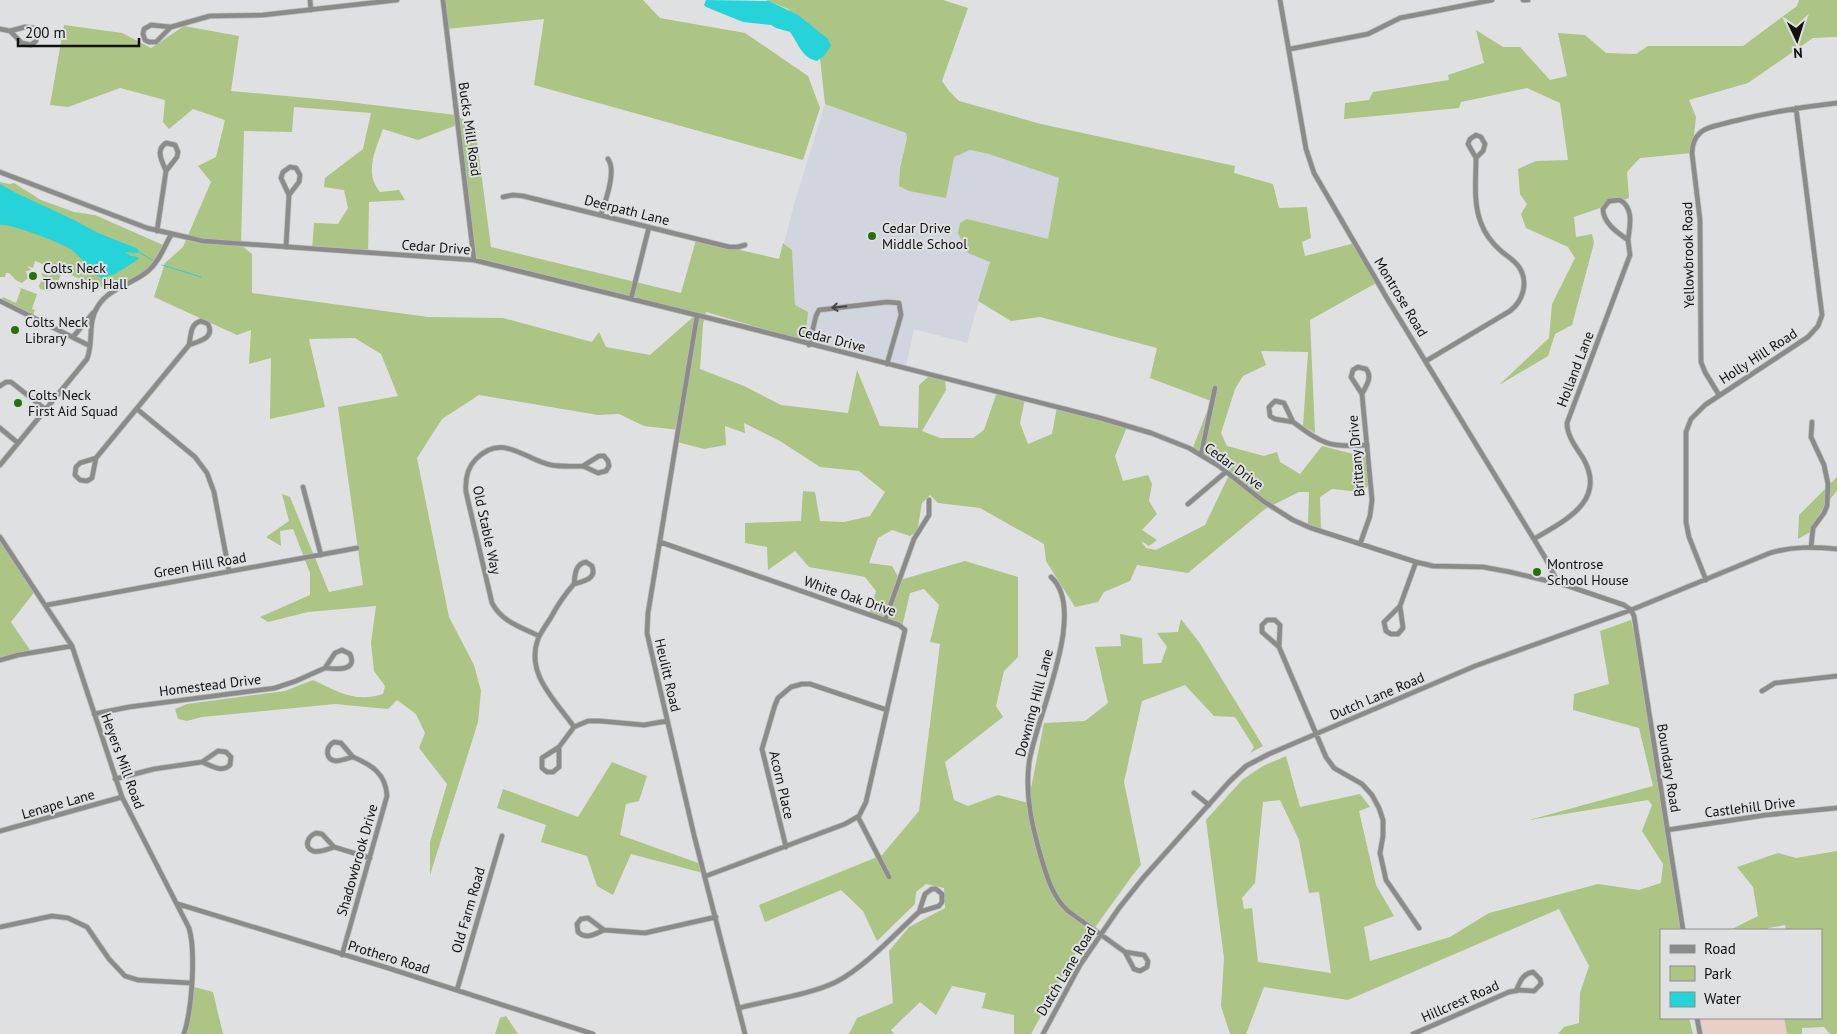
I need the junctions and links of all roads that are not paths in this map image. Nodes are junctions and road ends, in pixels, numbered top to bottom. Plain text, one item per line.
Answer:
1 (310, 0) edge
2 (397, 0) edge
3 (442, 0) edge
4 (1280, 0) edge
5 (1492, 0) edge
6 (1523, 0) edge
7 (1528, 0) edge
8 (1482, 1) edge
9 (311, 10) junction
10 (171, 27) junction
11 (0, 29) edge
12 (10, 31) junction
13 (1290, 49) junction
14 (1837, 103) edge
15 (1796, 108) junction
16 (1476, 158) junction
17 (608, 159) dead end
18 (166, 171) junction
19 (0, 172) edge
20 (289, 196) junction
21 (503, 197) dead end
22 (601, 215) junction
23 (649, 227) junction
24 (157, 231) junction
25 (171, 235) junction
26 (1628, 240) junction
27 (745, 245) dead end
28 (286, 247) junction
29 (474, 260) junction
30 (631, 299) junction
31 (0, 301) edge
32 (94, 312) junction
33 (697, 316) junction
34 (73, 337) junction
35 (809, 344) junction
36 (189, 345) junction
37 (90, 346) junction
38 (1426, 361) junction
39 (887, 364) junction
40 (0, 386) edge
41 (1215, 388) dead end
42 (1362, 394) junction
43 (1719, 395) junction
44 (136, 409) junction
45 (45, 410) junction
46 (1293, 422) junction
47 (1812, 422) dead end
48 (0, 428) edge
49 (18, 443) junction
50 (1367, 444) junction
51 (1201, 455) junction
52 (96, 458) junction
53 (0, 465) edge
54 (583, 466) junction
55 (1227, 471) junction
56 (304, 488) dead end
57 (929, 500) dead end
58 (1188, 504) dead end
59 (0, 537) edge
60 (1534, 539) junction
61 (660, 542) junction
62 (1360, 544) junction
63 (1811, 546) junction
64 (357, 548) dead end
65 (1837, 550) edge
66 (321, 555) junction
67 (1416, 562) junction
68 (229, 571) junction
69 (1051, 576) dead end
70 (1706, 580) junction
71 (1558, 583) junction
72 (574, 584) junction
73 (47, 605) junction
74 (1400, 606) junction
75 (1631, 610) junction
76 (885, 620) junction
77 (539, 636) junction
78 (72, 646) junction
79 (1279, 647) junction
80 (0, 660) edge
81 (325, 668) junction
82 (1837, 676) edge
83 (1762, 691) dead end
84 (887, 710) junction
85 (94, 714) junction
86 (667, 721) junction
87 (574, 727) junction
88 (1316, 734) junction
89 (559, 747) junction
90 (354, 757) junction
91 (202, 762) junction
92 (115, 779) junction
93 (1194, 792) dead end
94 (122, 797) junction
95 (1209, 805) junction
96 (1837, 808) edge
97 (858, 818) junction
98 (1667, 830) junction
99 (0, 832) edge
100 (502, 836) dead end
101 (334, 847) junction
102 (786, 847) junction
103 (370, 858) junction
104 (706, 876) junction
105 (890, 877) dead end
106 (178, 904) junction
107 (919, 912) junction
108 (716, 916) junction
109 (0, 927) edge
110 (1420, 928) dead end
111 (1683, 929) edge
112 (604, 930) junction
113 (1100, 935) junction
114 (1125, 952) junction
115 (342, 955) junction
116 (191, 983) junction
117 (457, 990) junction
118 (1516, 991) junction
119 (739, 1008) junction
120 (1697, 1019) edge
121 (575, 1031) edge
122 (184, 1034) edge
123 (593, 1034) edge
124 (745, 1034) edge
125 (1043, 1034) edge
126 (1413, 1034) edge
127 (1700, 1034) edge

1 - 9 street
2 - 9 street
3 - 29 street, Bucks Mill Road
4 - 13 street, Montrose Road
5 - 8 street
6 - 7 street
8 - 13 street
9 - 10 street
10 - 10 street
11 - 12 street
12 - 12 street
13 - 38 street, Montrose Road
14 - 15 street, Yellowbrook Road
15 - 43 street, Holly Hill Road
15 - 43 street, Yellowbrook Road
16 - 16 street
16 - 38 street
17 - 22 street
18 - 18 street
18 - 24 street
19 - 24 street, Cedar Drive
20 - 20 street
20 - 28 street
21 - 22 street, Deerpath Lane
22 - 23 street, Deerpath Lane
23 - 27 street, Deerpath Lane
23 - 30 street
24 - 25 street, Cedar Drive
25 - 28 street, Cedar Drive
25 - 32 street
26 - 26 street, Holland Lane
26 - 60 street, Holland Lane
28 - 29 street, Cedar Drive
29 - 30 street, Cedar Drive
30 - 33 street, Cedar Drive
31 - 34 street
32 - 34 street
32 - 37 street
33 - 35 street, Cedar Drive
33 - 61 street, Heulitt Road
34 - 37 street
35 - 39 street, Cedar Drive
39 -> 35 street
36 - 36 street
36 - 44 street
37 - 45 street
38 - 60 street, Montrose Road
39 - 51 street, Cedar Drive
40 - 45 street
41 - 51 street
42 - 42 street, Brittany Drive
42 - 50 street, Brittany Drive
43 - 70 street, Holly Hill Road
44 - 52 street
44 - 68 street
45 - 49 street
46 - 46 street
46 - 50 street
47 - 63 street
48 - 49 street
49 - 53 street
50 - 62 street, Brittany Drive
51 - 55 street, Cedar Drive
52 - 52 street
54 - 54 street
54 - 77 street, Old Stable Way
55 - 58 street
55 - 62 street, Cedar Drive
56 - 66 street
57 - 76 street
59 - 73 street, Heyers Mill Road
60 - 71 street, Montrose Road
61 - 76 street, White Oak Drive
61 - 86 street, Heulitt Road
62 - 67 street, Cedar Drive
63 - 65 street, Dutch Lane Road
63 - 70 street, Dutch Lane Road
64 - 66 street, Green Hill Road
66 - 68 street, Green Hill Road
67 - 71 street, Cedar Drive
67 - 74 street
68 - 73 street, Green Hill Road
69 - 113 street, Downing Hill Lane
70 - 75 street, Dutch Lane Road
71 - 75 street, Cedar Drive
72 - 72 street
72 - 77 street
73 - 78 street, Heyers Mill Road
74 - 74 street
75 - 88 street, Dutch Lane Road
75 - 98 street, Boundary Road
76 - 84 street, White Oak Drive
77 - 87 street
78 - 80 street
78 - 85 street, Heyers Mill Road
79 - 79 street
79 - 88 street
81 - 81 street, Homestead Drive
81 - 85 street, Homestead Drive
82 - 83 street
84 - 97 street, White Oak Drive
84 - 102 street, Acorn Place
85 - 92 street, Heyers Mill Road
86 - 87 street
86 - 104 street, Heulitt Road
87 - 89 street
88 - 95 street, Dutch Lane Road
88 - 110 street
89 - 89 street
90 - 90 street, Shadowbrook Drive
90 - 103 street, Shadowbrook Drive
91 - 91 street
91 - 92 street
92 - 94 street, Heyers Mill Road
93 - 95 street
94 - 99 street, Lenape Lane
94 - 106 street, Heyers Mill Road
95 - 113 street, Dutch Lane Road
96 - 98 street, Castlehill Drive
97 - 102 street
97 - 105 street
98 - 111 street, Boundary Road
100 - 117 street, Old Farm Road
101 - 101 street
101 - 103 street
102 - 104 street
103 - 115 street, Shadowbrook Drive
104 - 108 street, Heulitt Road
106 - 115 street, Prothero Road
106 - 116 street, Heyers Mill Road
107 - 107 street
107 - 119 street
108 - 112 street
108 - 119 street, Heulitt Road
109 - 116 street
112 - 112 street
113 - 114 street, Downing Hill Lane
113 - 125 street, Dutch Lane Road
114 - 114 street
115 - 117 street, Prothero Road
116 - 122 street, Heyers Mill Road
117 - 121 street, Prothero Road
118 - 118 street, Hillcrest Road
118 - 126 street, Hillcrest Road
119 - 124 street, Heulitt Road
120 - 127 street
121 - 123 street, Prothero Road

